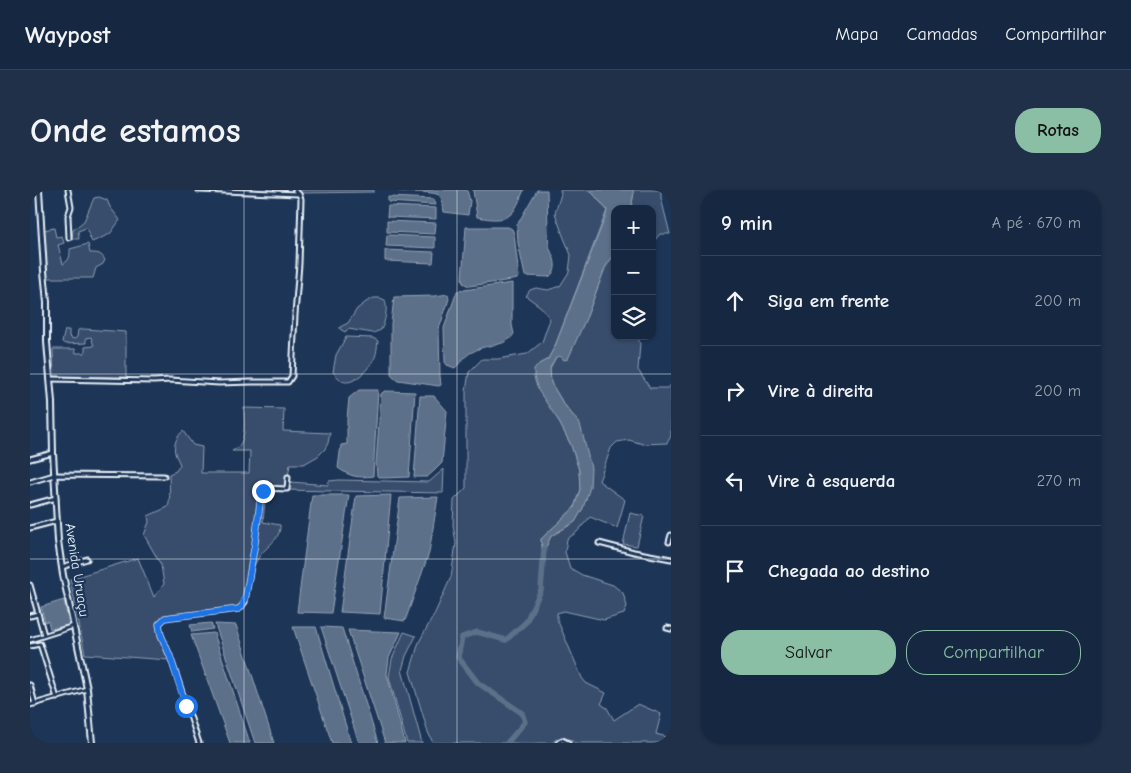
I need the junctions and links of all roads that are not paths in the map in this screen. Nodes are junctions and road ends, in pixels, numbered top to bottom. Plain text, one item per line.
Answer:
1 (39, 190) edge
2 (68, 190) edge
3 (199, 190) edge
4 (294, 191) edge
5 (69, 238) dead end
6 (50, 379) junction
7 (54, 453) junction
8 (30, 459) edge
9 (54, 475) junction
10 (164, 476) dead end
11 (288, 477) dead end
12 (30, 482) edge
13 (56, 498) junction
14 (30, 504) edge
15 (57, 521) junction
16 (30, 528) edge
17 (671, 535) edge
18 (669, 542) dead end
19 (599, 543) dead end
20 (86, 559) dead end
21 (671, 559) edge
22 (62, 567) junction
23 (30, 585) edge
24 (31, 593) edge
25 (38, 614) junction
26 (30, 616) edge
27 (74, 626) junction
28 (44, 635) junction
29 (30, 640) edge
30 (30, 646) edge
31 (30, 685) edge
32 (87, 689) junction
33 (57, 698) junction
34 (35, 704) junction
35 (30, 705) edge
36 (92, 743) edge
37 (199, 743) edge
38 (558, 743) edge
39 (568, 743) edge

1 - 6 street, Avenida Uruaçu
2 - 5 street
3 - 4 street
4 - 6 street
6 - 7 street, Avenida Uruaçu
7 - 8 street
7 - 9 street, Avenida Uruaçu
9 - 10 street
9 - 12 street
9 - 13 street, Avenida Uruaçu
11 - 37 street
13 - 14 street
13 - 15 street, Avenida Uruaçu
15 - 16 street
15 - 22 street, Avenida Uruaçu
17 - 18 street
19 - 21 street
20 - 22 street
22 - 27 street, Avenida Uruaçu
23 - 24 street
24 - 25 street
25 - 26 street
25 - 28 street
27 - 28 street
27 - 32 street, Avenida Uruaçu
28 - 29 street
30 - 33 street
31 - 34 street
32 - 33 street
32 - 36 street, Avenida Uruaçu
33 - 34 street
34 - 35 street
38 - 39 street

